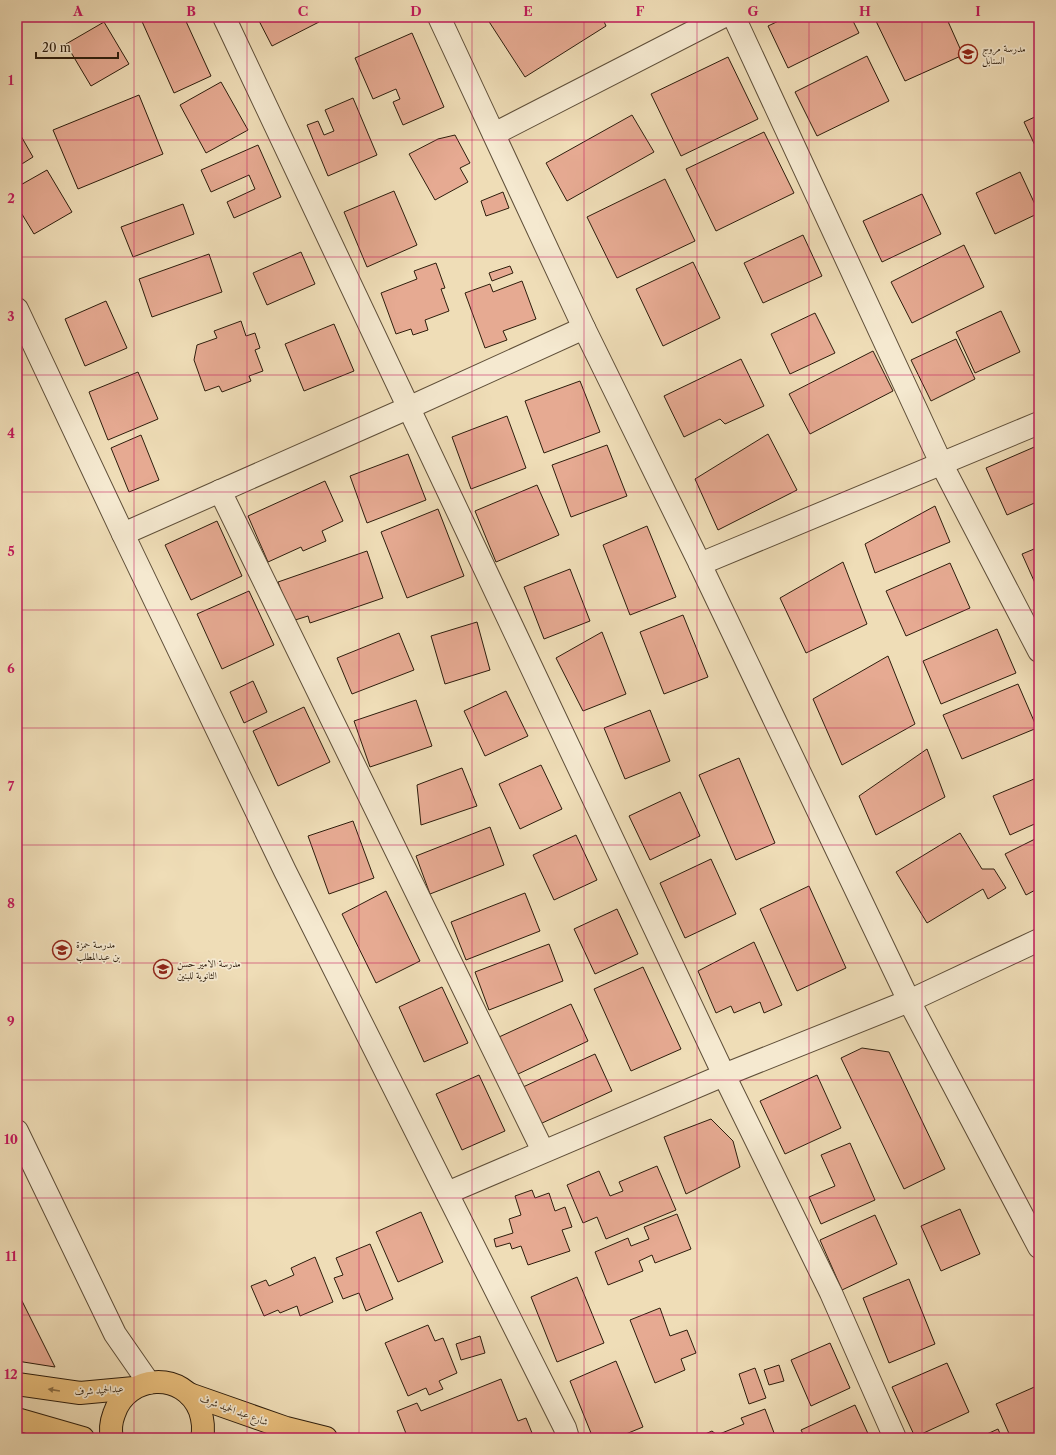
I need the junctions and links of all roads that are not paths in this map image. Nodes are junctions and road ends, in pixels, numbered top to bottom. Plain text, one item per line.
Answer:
1 (224, 17) edge
2 (439, 17) edge
3 (722, 17) edge
4 (734, 17) edge
5 (494, 134) junction
6 (17, 309) edge
7 (584, 328) junction
8 (408, 408) junction
9 (1039, 424) edge
10 (941, 463) junction
11 (220, 491) junction
12 (123, 534) junction
13 (700, 564) junction
14 (1039, 651) edge
15 (1039, 940) edge
16 (909, 1001) junction
17 (724, 1075) junction
18 (17, 1132) edge
19 (543, 1151) junction
20 (447, 1193) junction
21 (1039, 1247) edge
22 (17, 1384) edge
23 (142, 1385) junction
24 (189, 1394) junction
25 (17, 1419) edge
26 (83, 1438) edge
27 (112, 1438) edge
28 (202, 1438) edge
29 (326, 1438) edge
30 (568, 1438) edge
31 (895, 1438) edge

1 - 8 street
2 - 5 street
3 - 5 street
4 - 10 street
5 - 7 street
6 - 12 street
7 - 8 street
7 - 13 street
8 - 11 street
8 - 17 street
9 - 10 street
10 - 13 street
10 - 14 street
11 - 12 street
11 - 19 street
12 - 20 street
13 - 16 street
15 - 16 street
16 - 17 street
16 - 21 street
17 - 19 street
17 - 31 street
18 - 23 street
19 - 20 street
20 - 30 street
23 -> 22 main road, عبدالحميد شرف
23 - 24 main road, عبدالحميد شرف
23 - 27 main road
24 - 28 main road
24 - 29 main road, شارع عبد الحميد شرف
25 - 26 main road

